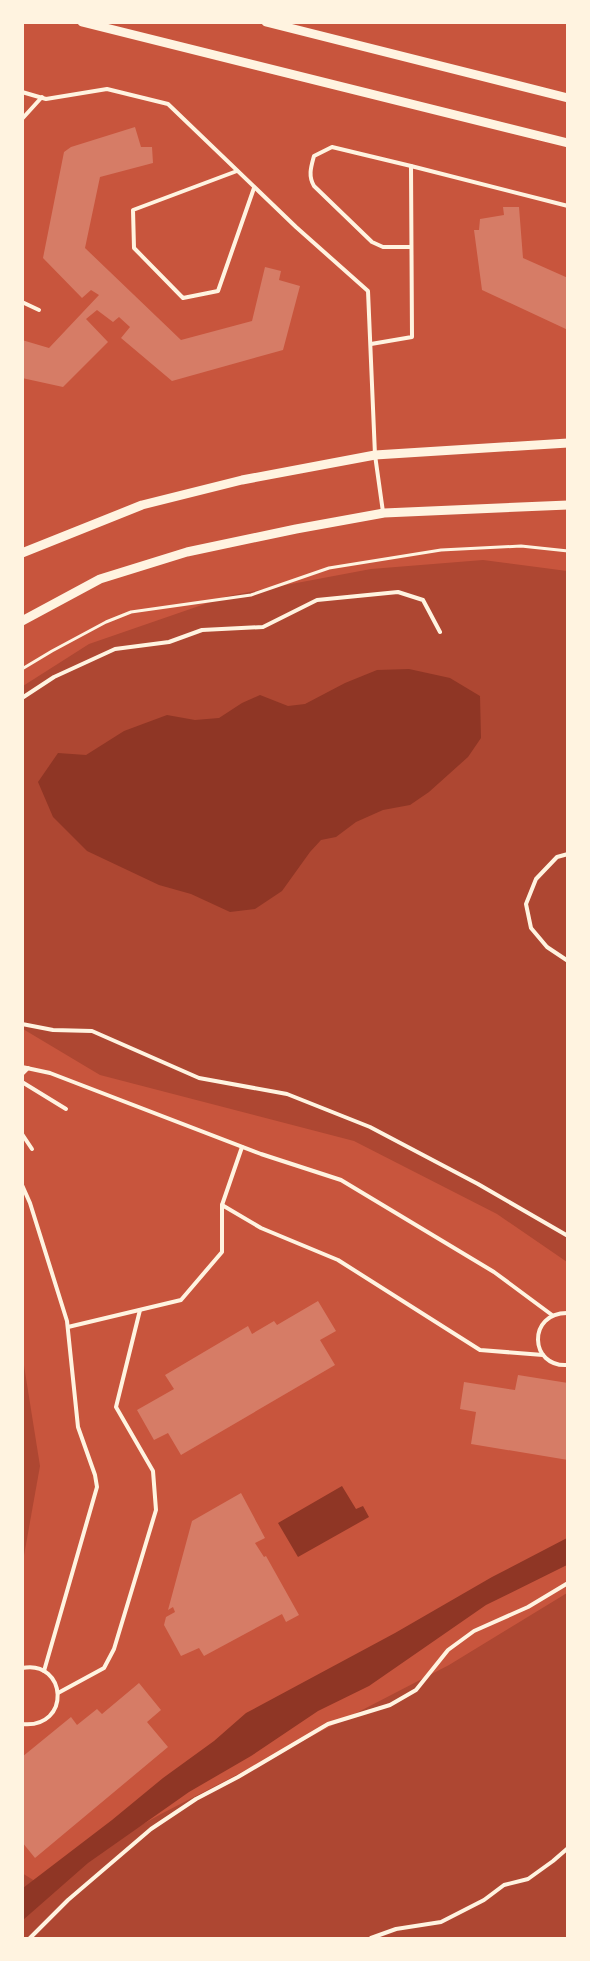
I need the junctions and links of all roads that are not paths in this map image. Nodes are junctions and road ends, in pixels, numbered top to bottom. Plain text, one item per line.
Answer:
1 (82, 22) edge
2 (266, 22) edge
3 (22, 92) edge
4 (42, 97) junction
5 (568, 98) edge
6 (22, 119) edge
7 (568, 143) edge
8 (410, 166) junction
9 (237, 171) junction
10 (254, 188) junction
11 (568, 206) edge
12 (411, 247) junction
13 (22, 302) edge
14 (39, 310) dead end
15 (371, 344) junction
16 (568, 443) edge
17 (376, 455) junction
18 (568, 505) edge
19 (384, 514) junction
20 (22, 553) edge
21 (22, 621) edge
22 (440, 632) dead end
23 (22, 698) edge
24 (568, 854) edge
25 (568, 961) edge
26 (22, 1024) edge
27 (22, 1067) edge
28 (28, 1068) junction
29 (22, 1074) edge
30 (22, 1082) edge
31 (66, 1109) dead end
32 (22, 1134) edge
33 (242, 1147) junction
34 (32, 1149) dead end
35 (22, 1185) edge
36 (222, 1205) junction
37 (568, 1236) edge
38 (140, 1310) junction
39 (568, 1313) edge
40 (552, 1315) junction
41 (68, 1327) junction
42 (543, 1355) junction
43 (568, 1365) edge
44 (568, 1583) edge
45 (22, 1668) edge
46 (44, 1671) junction
47 (58, 1693) junction
48 (22, 1724) edge
49 (568, 1848) edge
50 (30, 1938) edge
51 (371, 1938) edge

1 - 7 street
2 - 5 street
3 - 4 lane
4 - 6 lane
4 - 9 lane
8 - 11 lane
8 - 12 lane
8 - 12 lane
9 - 10 lane
9 - 10 lane
10 - 15 lane
12 - 15 lane
13 - 14 lane
15 - 17 lane
16 - 17 street
17 - 19 lane
17 - 20 street
18 - 19 street
19 - 21 street
22 - 23 lane
24 - 25 lane
26 - 37 lane
27 - 28 lane
28 - 29 lane
28 - 33 lane
30 - 31 lane
32 - 34 lane
33 - 36 lane
33 - 40 lane
35 - 41 lane
36 - 38 lane
36 - 42 lane
38 - 41 lane
38 - 47 lane
39 - 40 lane
40 - 42 lane
41 - 46 lane
42 - 43 lane
44 - 50 lane
45 - 46 lane
46 - 47 lane
47 - 48 lane
49 - 51 lane

